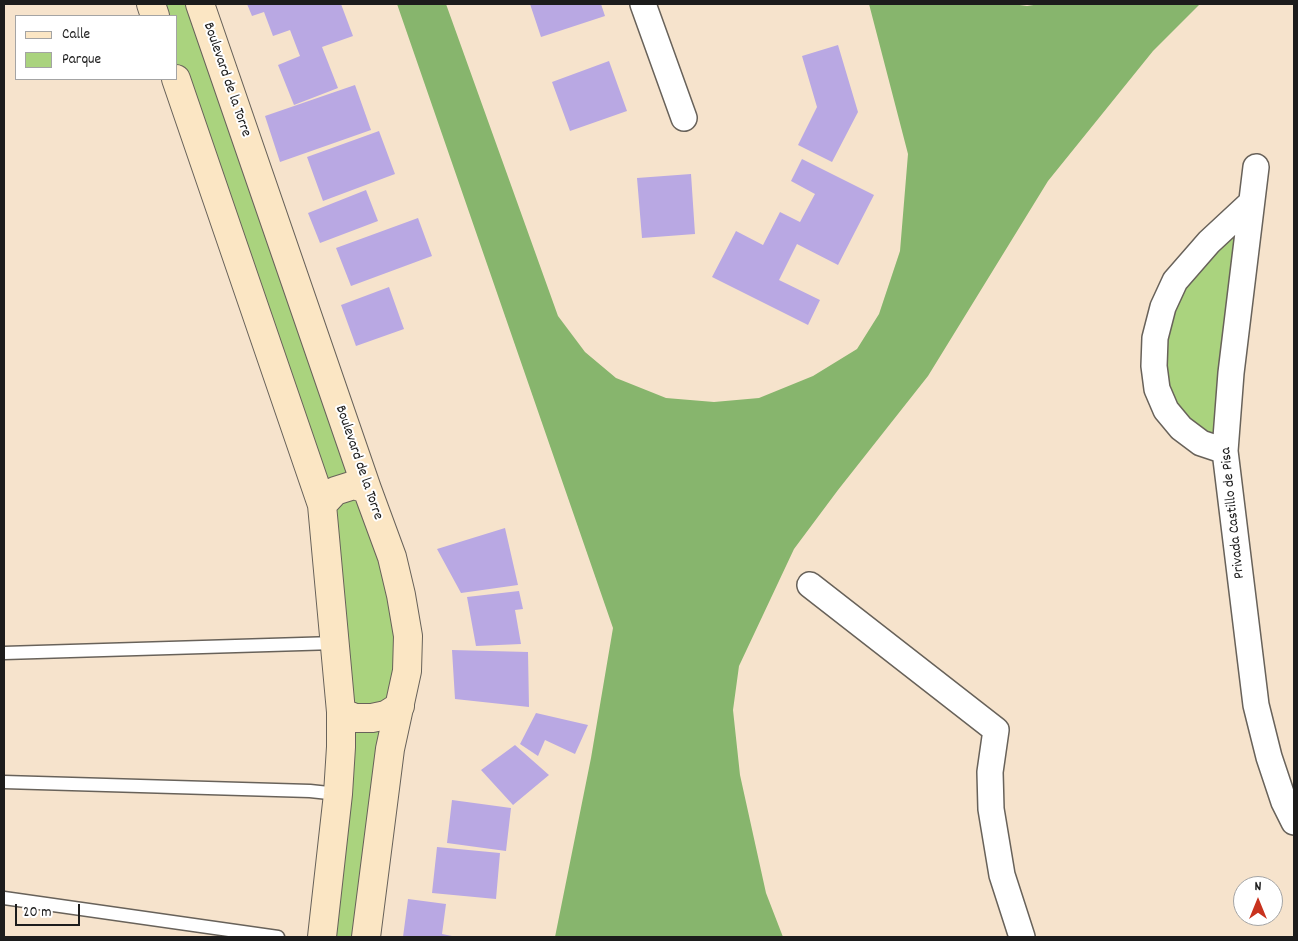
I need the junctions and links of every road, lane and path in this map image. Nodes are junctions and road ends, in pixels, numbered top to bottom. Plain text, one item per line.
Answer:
1 (200, 4) edge
2 (643, 4) edge
3 (176, 80) edge
4 (684, 118) dead end
5 (1256, 167) dead end
6 (1250, 203) junction
7 (1226, 451) junction
8 (367, 489) junction
9 (322, 505) junction
10 (810, 585) dead end
11 (335, 643) junction
12 (4, 653) edge
13 (400, 706) junction
14 (341, 712) junction
15 (4, 782) edge
16 (338, 794) junction
17 (1294, 822) edge
18 (4, 898) edge
19 (278, 937) edge
20 (322, 937) edge
21 (366, 937) edge
22 (1022, 937) edge

1 - 8 street, Boulevard de la Torre
2 - 4 street
3 - 9 street
5 - 6 street, Privada Castillo de Pisa
6 - 7 street, Privada Castillo de Pisa
6 - 7 street, Privada Castillo de Pisa
7 - 17 street, Privada Castillo de Pisa
8 - 9 street
8 - 13 street, Boulevard de la Torre
9 - 11 street
10 - 22 street
11 - 12 lane
11 - 14 street
13 - 14 street
13 - 21 street, Boulevard de la Torre
14 - 16 street
15 - 16 lane
16 - 20 street
18 - 19 lane

